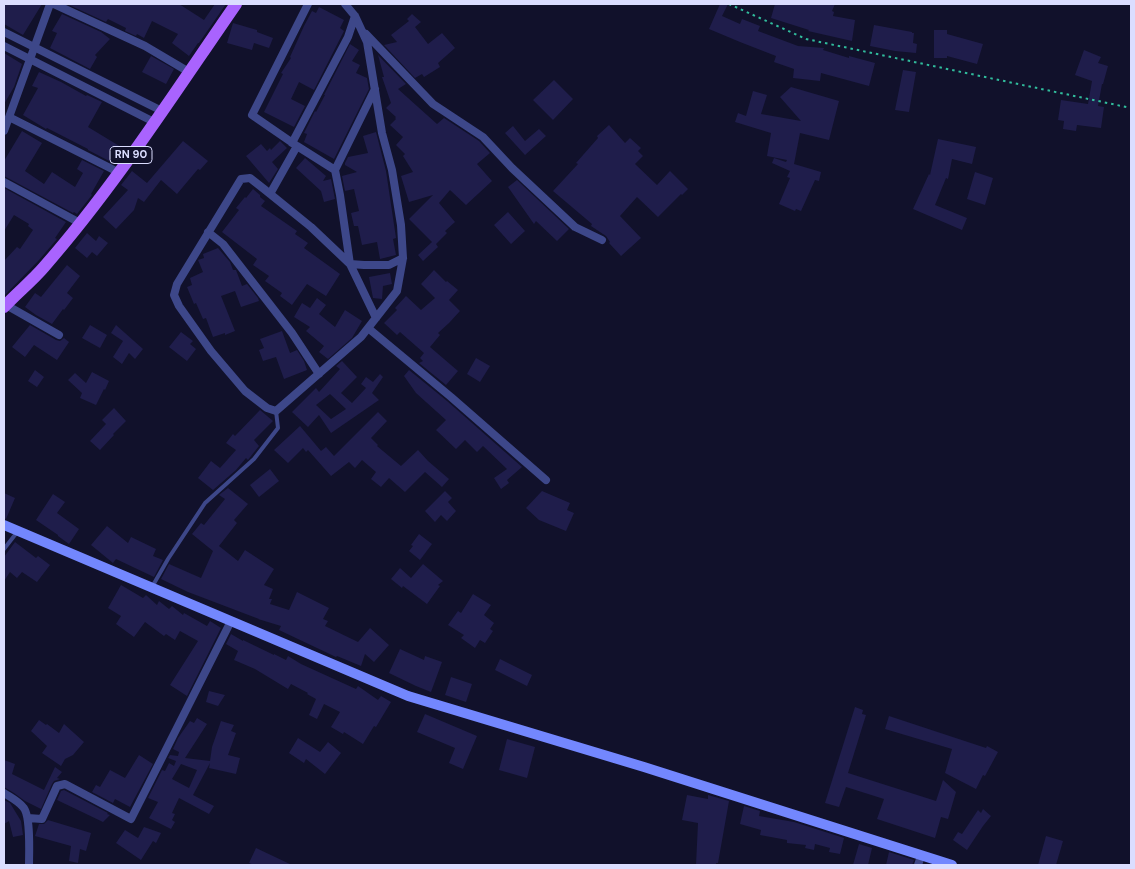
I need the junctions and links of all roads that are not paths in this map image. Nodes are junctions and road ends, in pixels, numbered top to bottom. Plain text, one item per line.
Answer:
1 (50, 4) edge
2 (54, 4) edge
3 (236, 4) edge
4 (308, 4) edge
5 (345, 4) edge
6 (354, 16) junction
7 (361, 30) junction
8 (4, 32) edge
9 (4, 46) edge
10 (35, 47) junction
11 (31, 59) junction
12 (189, 72) junction
13 (375, 89) junction
14 (162, 112) junction
15 (9, 117) junction
16 (154, 122) junction
17 (4, 131) edge
18 (294, 144) junction
19 (335, 170) junction
20 (118, 172) junction
21 (4, 182) edge
22 (270, 194) junction
23 (80, 224) junction
24 (208, 232) junction
25 (602, 240) dead end
26 (403, 258) junction
27 (350, 264) junction
28 (7, 302) edge
29 (376, 318) junction
30 (368, 328) junction
31 (59, 335) dead end
32 (319, 374) junction
33 (276, 411) junction
34 (546, 480) dead end
35 (4, 525) edge
36 (18, 530) junction
37 (4, 549) edge
38 (152, 587) junction
39 (231, 621) junction
40 (4, 793) edge
41 (28, 818) junction
42 (920, 860) edge
43 (29, 865) edge
44 (952, 865) edge

1 - 10 street
2 - 12 street
3 - 12 main road, RN 90
4 - 18 street
5 - 6 street
6 - 7 street
6 - 18 street
7 - 13 street
7 - 25 street
8 - 10 street
9 - 11 street
10 - 11 street
10 - 14 street
11 - 15 street
11 - 16 street
12 - 14 main road, RN 90
13 - 19 street
13 - 26 street
14 - 16 main road, RN 90
15 - 17 street
15 - 20 street
16 - 20 main road, RN 90
18 - 19 street
18 - 22 street
19 - 27 street
20 - 23 main road, RN 90
21 - 23 street
22 - 24 street
22 - 27 street
23 - 28 main road, RN 90
24 - 32 street
24 - 33 street
26 - 27 street
26 - 29 street
27 - 29 street
28 - 31 street
29 - 30 street
30 - 32 street
30 - 34 street
32 - 33 street
33 - 38 lane
35 - 36 main road
36 - 37 lane
36 - 38 main road
38 - 39 main road
39 - 41 street
39 - 42 main road
40 - 41 street
41 - 43 street
42 - 44 main road

